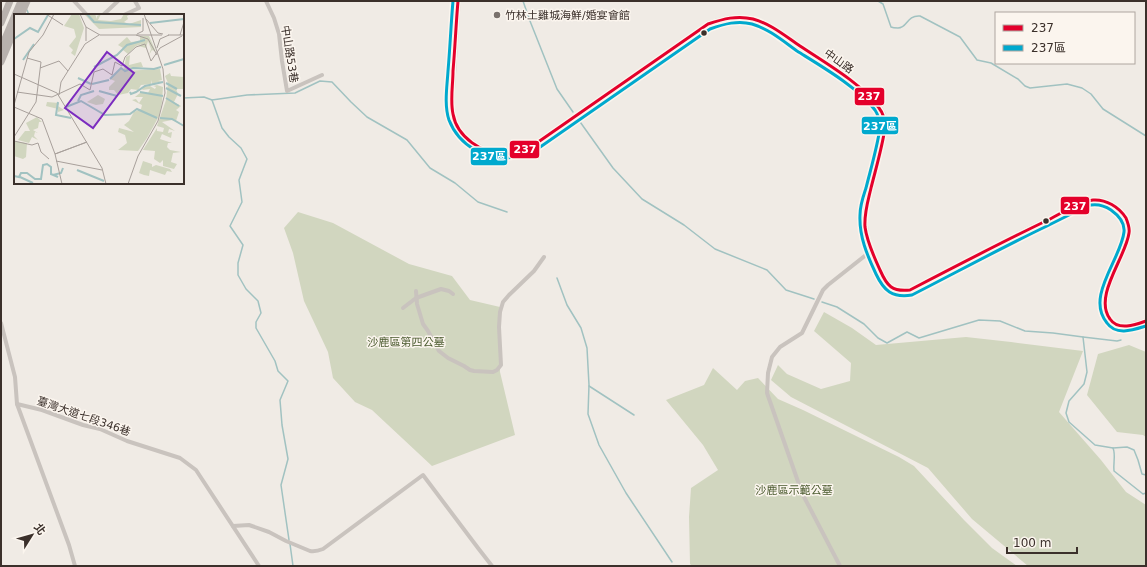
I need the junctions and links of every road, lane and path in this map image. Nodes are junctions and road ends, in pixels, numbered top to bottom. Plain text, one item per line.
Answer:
1 (5, 1) edge
2 (10, 1) edge
3 (21, 1) edge
4 (27, 1) edge
5 (74, 1) edge
6 (118, 1) edge
7 (135, 1) edge
8 (266, 1) edge
9 (458, 1) edge
10 (1, 10) edge
11 (15, 14) edge
12 (21, 14) edge
13 (86, 14) edge
14 (104, 14) edge
15 (126, 14) edge
16 (14, 17) edge
17 (1, 23) edge
18 (14, 31) edge
19 (1, 48) edge
20 (1, 62) edge
21 (322, 75) dead end
22 (871, 251) junction
23 (544, 257) dead end
24 (416, 292) dead end
25 (453, 294) dead end
26 (416, 298) junction
27 (403, 308) dead end
28 (1146, 321) edge
29 (1, 324) edge
30 (17, 404) junction
31 (233, 526) junction
32 (75, 566) edge
33 (259, 566) edge
34 (492, 566) edge
35 (840, 566) edge

1 - 10 main road
2 - 17 main road
3 - 11 main road
4 - 12 main road
5 - 13 street
6 - 14 street
7 - 15 street
8 - 21 street, 中山路53巷
9 - 22 street, 中山路
16 - 19 main road
18 - 20 main road
22 - 28 street, 中山路
22 - 35 street
23 - 26 street
24 - 26 street
25 - 26 street
26 - 27 street
29 - 30 street
30 - 31 street, 臺灣大道七段346巷
30 - 32 street
31 - 33 street, 臺灣大道七段346巷
31 - 34 street

